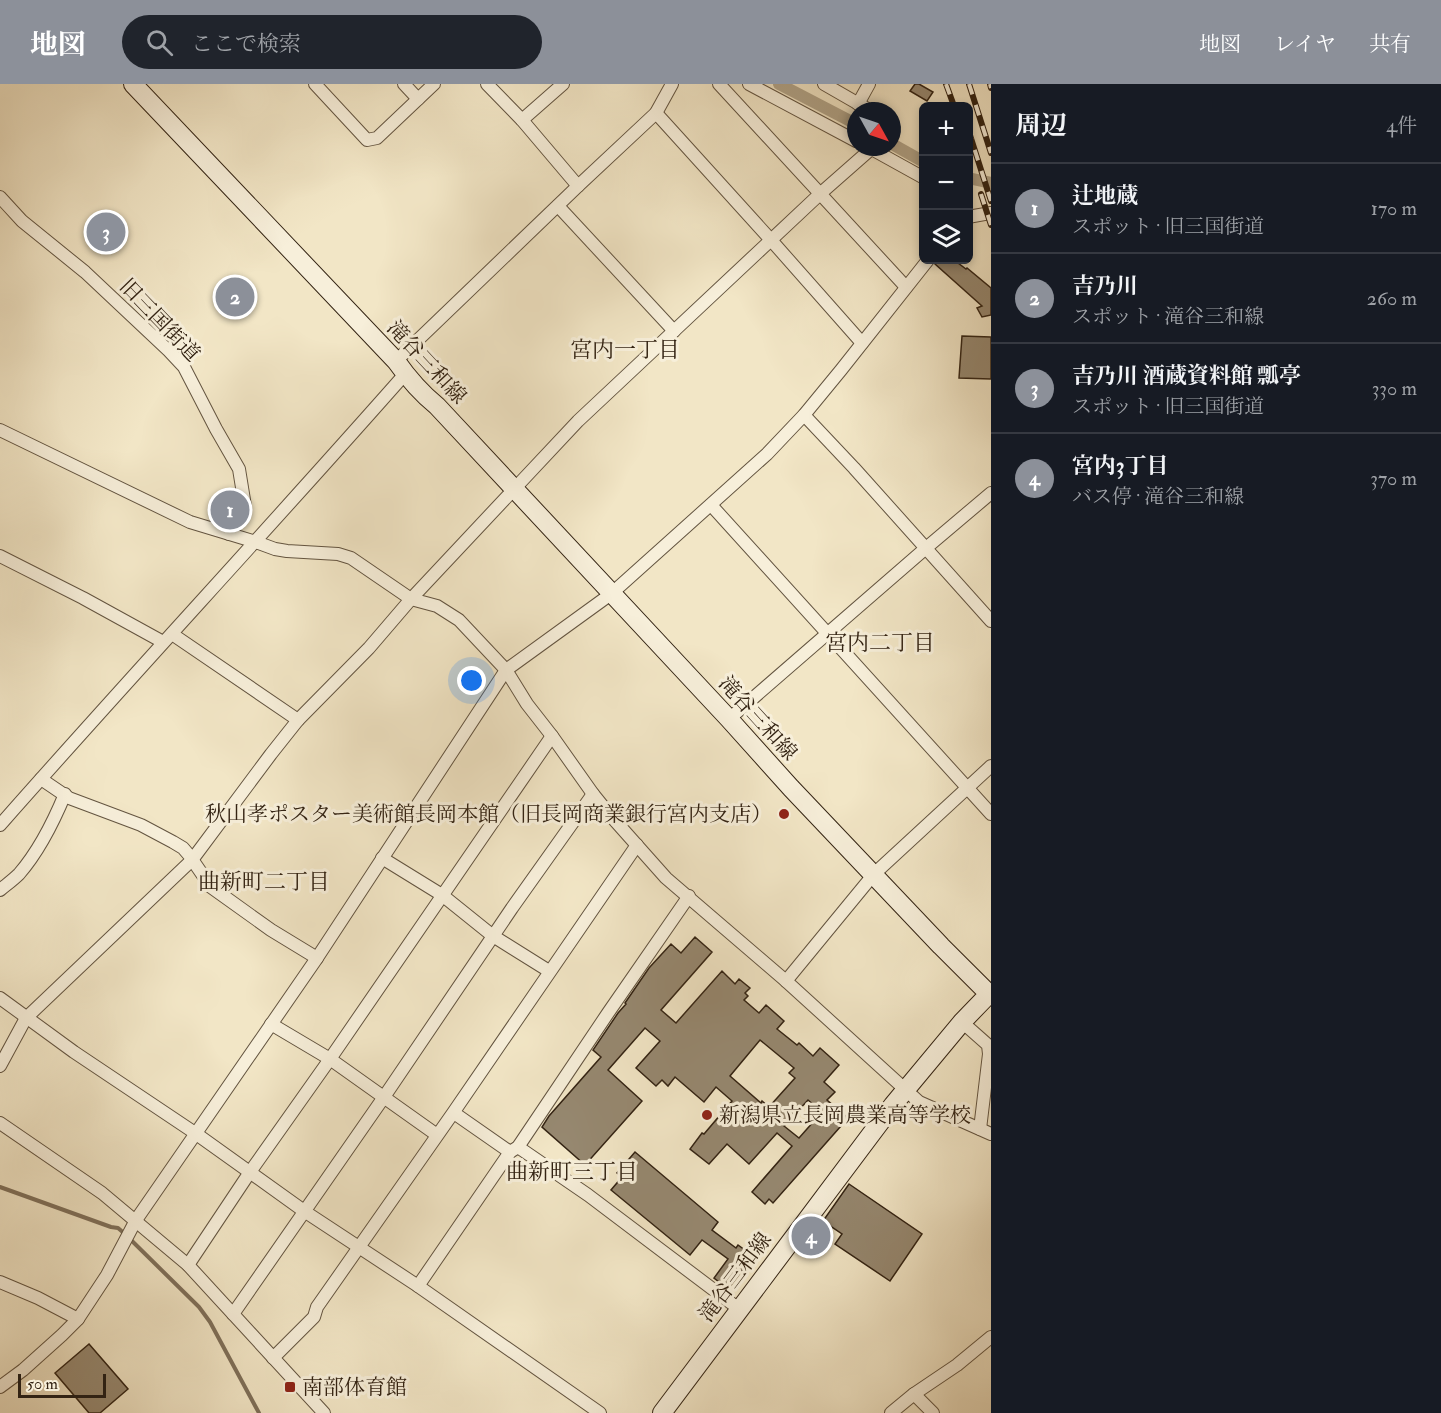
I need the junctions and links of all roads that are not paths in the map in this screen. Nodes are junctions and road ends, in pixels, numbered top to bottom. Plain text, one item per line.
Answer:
1 (133, 84) edge
2 (315, 84) edge
3 (404, 84) edge
4 (434, 84) edge
5 (488, 84) edge
6 (563, 84) edge
7 (672, 84) edge
8 (719, 84) edge
9 (749, 84) edge
10 (824, 84) edge
11 (869, 84) edge
12 (418, 99) junction
13 (855, 102) edge
14 (859, 102) edge
15 (656, 113) junction
16 (522, 120) junction
17 (847, 136) edge
18 (866, 156) edge
19 (886, 156) edge
20 (919, 175) edge
21 (578, 186) junction
22 (821, 193) junction
23 (0, 197) edge
24 (558, 206) junction
25 (991, 213) edge
26 (973, 215) edge
27 (771, 240) junction
28 (925, 264) edge
29 (906, 287) junction
30 (674, 331) junction
31 (862, 343) junction
32 (401, 368) junction
33 (804, 415) junction
34 (0, 430) edge
35 (514, 489) junction
36 (991, 493) edge
37 (711, 505) junction
38 (230, 534) junction
39 (256, 542) junction
40 (926, 548) junction
41 (0, 556) edge
42 (611, 594) junction
43 (411, 599) junction
44 (991, 621) edge
45 (828, 633) junction
46 (167, 638) junction
47 (506, 670) junction
48 (729, 719) junction
49 (298, 720) junction
50 (552, 736) junction
51 (991, 766) edge
52 (41, 779) junction
53 (968, 788) junction
54 (64, 794) junction
55 (593, 794) junction
56 (991, 814) edge
57 (0, 825) edge
58 (637, 846) junction
59 (382, 858) junction
60 (192, 860) junction
61 (874, 874) junction
62 (0, 890) edge
63 (442, 895) junction
64 (689, 896) junction
65 (493, 936) junction
66 (316, 958) junction
67 (549, 971) junction
68 (786, 981) junction
69 (990, 994) edge
70 (0, 998) edge
71 (26, 1018) junction
72 (962, 1022) junction
73 (271, 1024) junction
74 (987, 1037) edge
75 (330, 1059) junction
76 (0, 1066) edge
77 (905, 1091) junction
78 (384, 1097) junction
79 (454, 1113) junction
80 (0, 1123) edge
81 (986, 1132) edge
82 (195, 1133) junction
83 (437, 1136) junction
84 (514, 1150) junction
85 (250, 1172) junction
86 (304, 1211) junction
87 (136, 1220) junction
88 (359, 1246) junction
89 (188, 1265) junction
90 (0, 1282) edge
91 (418, 1286) junction
92 (739, 1310) junction
93 (233, 1314) junction
94 (78, 1319) junction
95 (991, 1337) edge
96 (273, 1358) junction
97 (0, 1387) edge
98 (914, 1394) junction
99 (324, 1413) edge
100 (600, 1413) edge
101 (662, 1413) edge
102 (891, 1413) edge
103 (933, 1413) edge

1 - 32 main road, 滝谷三和線
2 - 12 street
3 - 12 street
4 - 12 street
5 - 16 street
6 - 16 street
7 - 15 street
8 - 22 street
9 - 17 street
10 - 13 street
11 - 14 street
15 - 21 street
15 - 27 street
16 - 21 street
18 - 22 street
19 - 20 street
21 - 24 street
22 - 27 street
22 - 29 street
23 - 38 street, 旧三国街道
24 - 30 street
24 - 32 street
25 - 26 street
27 - 30 street
27 - 31 street
28 - 29 street
29 - 31 street
30 - 35 street
31 - 33 street
32 - 35 main road, 滝谷三和線
32 - 39 street
33 - 37 street
33 - 40 street
34 - 38 street
35 - 42 main road, 滝谷三和線
35 - 43 street
36 - 40 street
37 - 42 street
37 - 45 street
38 - 39 street
39 - 43 street
39 - 46 street
40 - 44 street
40 - 45 street
41 - 46 street
42 - 47 street
42 - 48 main road, 滝谷三和線
43 - 47 street
43 - 49 street
45 - 48 street
45 - 53 street
46 - 49 street
46 - 52 street
47 - 50 street
47 - 59 street
48 - 61 main road, 滝谷三和線
49 - 60 street
50 - 55 street
50 - 63 street
51 - 53 street
52 - 54 street
52 - 57 street
53 - 56 street
53 - 61 street
54 - 60 street
54 - 62 street
55 - 58 street
55 - 65 street
58 - 64 street
58 - 67 street
59 - 63 street
59 - 66 street
60 - 66 street
60 - 71 street
61 - 68 street
61 - 69 main road, 滝谷三和線
63 - 65 street
63 - 75 street
64 - 68 street
64 - 84 street
65 - 67 street
65 - 78 street
66 - 73 street
67 - 79 street
68 - 77 street
69 - 72 main road, 滝谷三和線
70 - 71 street
71 - 76 street
71 - 82 street
72 - 74 street
72 - 77 main road, 滝谷三和線
73 - 75 street
73 - 82 street
74 - 81 street
75 - 78 street
75 - 85 street
77 - 81 street
77 - 92 main road, 滝谷三和線
78 - 83 street
78 - 86 street
79 - 83 street
79 - 84 street
80 - 87 street
82 - 85 street
82 - 87 street
83 - 88 street
84 - 91 street
84 - 92 street
85 - 86 street
85 - 89 street
86 - 88 street
86 - 93 street
87 - 89 street
87 - 94 street
88 - 91 street
88 - 96 street
89 - 93 street
90 - 94 street
91 - 100 street
92 - 101 main road, 滝谷三和線
93 - 96 street
94 - 97 street
95 - 98 street
96 - 99 street
98 - 102 street
98 - 103 street

